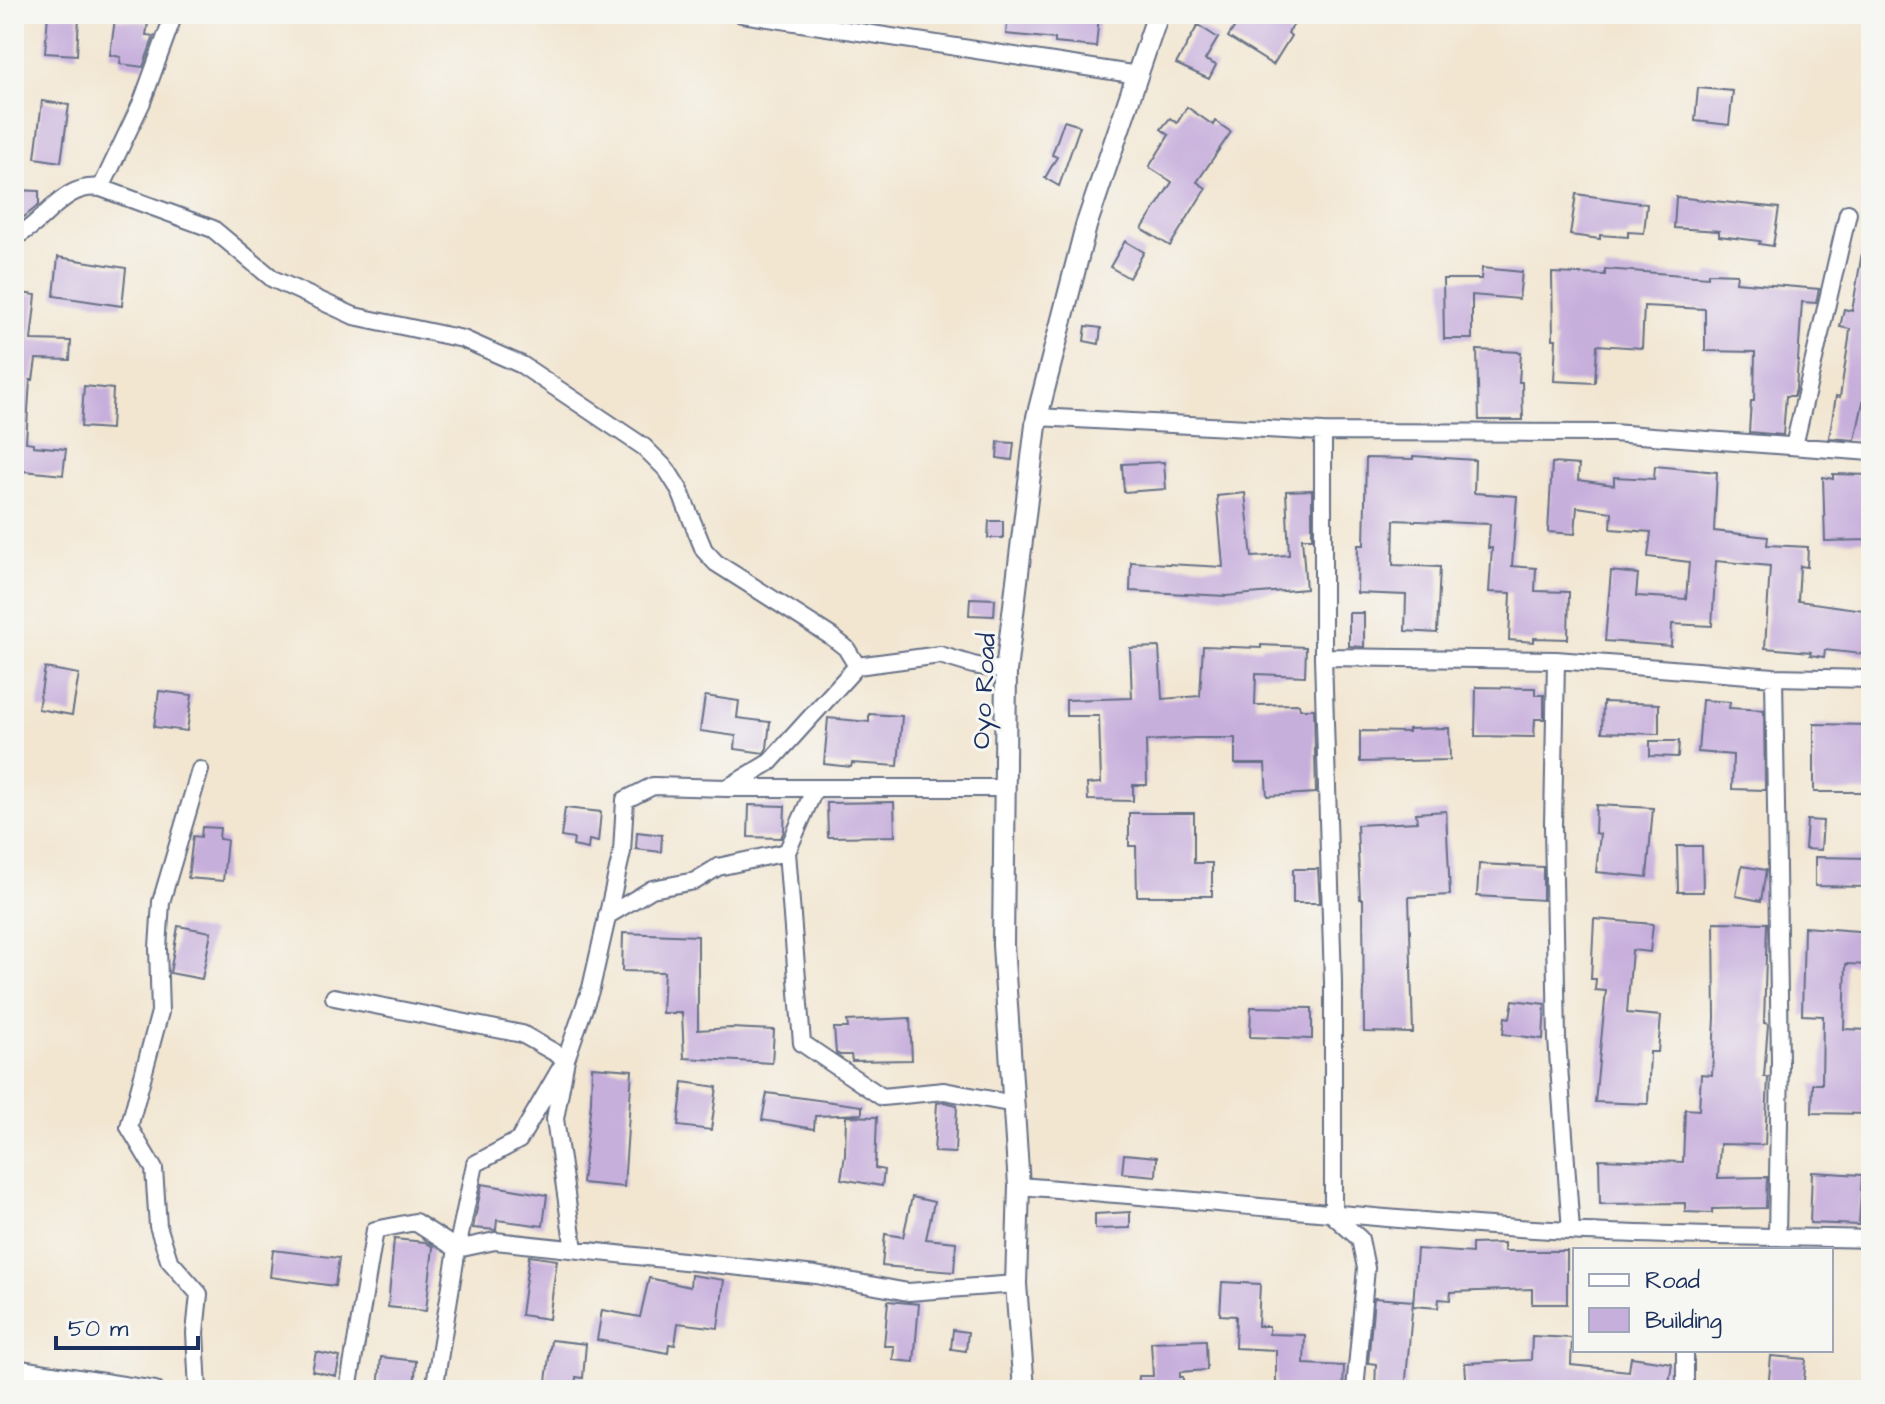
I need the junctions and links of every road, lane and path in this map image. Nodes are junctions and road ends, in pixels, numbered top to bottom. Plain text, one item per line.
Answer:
1 (174, 14) edge
2 (742, 14) edge
3 (1158, 14) edge
4 (1138, 75) junction
5 (101, 188) junction
6 (1848, 213) dead end
7 (14, 237) edge
8 (1037, 417) junction
9 (1323, 432) junction
10 (1794, 446) junction
11 (1871, 452) edge
12 (1323, 657) junction
13 (1556, 660) junction
14 (857, 666) junction
15 (1006, 671) junction
16 (1774, 677) junction
17 (1871, 679) edge
18 (200, 770) dead end
19 (727, 788) junction
20 (815, 788) junction
21 (1005, 788) junction
22 (787, 852) junction
23 (607, 916) junction
24 (334, 997) dead end
25 (566, 1059) junction
26 (1014, 1104) junction
27 (1019, 1186) junction
28 (1333, 1215) junction
29 (1571, 1231) junction
30 (1777, 1236) junction
31 (1871, 1239) edge
32 (1665, 1242) edge
33 (457, 1249) junction
34 (574, 1249) junction
35 (1016, 1284) junction
36 (1685, 1352) edge
37 (14, 1368) edge
38 (81, 1384) edge
39 (155, 1390) edge
40 (198, 1390) edge
41 (348, 1390) edge
42 (434, 1390) edge
43 (1024, 1390) edge
44 (1355, 1390) edge
45 (1685, 1390) edge

1 - 5 street
2 - 4 street
3 - 4 street, Oyo Road
4 - 8 street, Oyo Road
5 - 7 street
5 - 14 street
6 - 10 street
8 - 9 street
8 - 15 street, Oyo Road
9 - 10 street
9 - 12 street
10 - 11 street
12 - 13 street
12 - 28 street
13 - 16 street
13 - 29 street
14 - 15 street
14 - 19 street
15 - 21 street, Oyo Road
16 - 17 street
16 - 30 street
18 - 40 street
19 - 20 street
19 - 23 street
20 - 21 street
20 - 22 street
21 - 26 street, Oyo Road
22 - 23 street
22 - 26 street
23 - 25 street
24 - 25 street
25 - 33 street
25 - 34 street
26 - 27 street, Oyo Road
27 - 28 street
27 - 35 street, Oyo Road
28 - 29 street
28 - 44 street
29 - 32 street
30 - 31 street
30 - 32 street
33 - 34 street
33 - 41 street
33 - 42 street
34 - 35 street
35 - 43 street, Oyo Road
36 - 45 street
37 - 38 street
38 - 39 street

